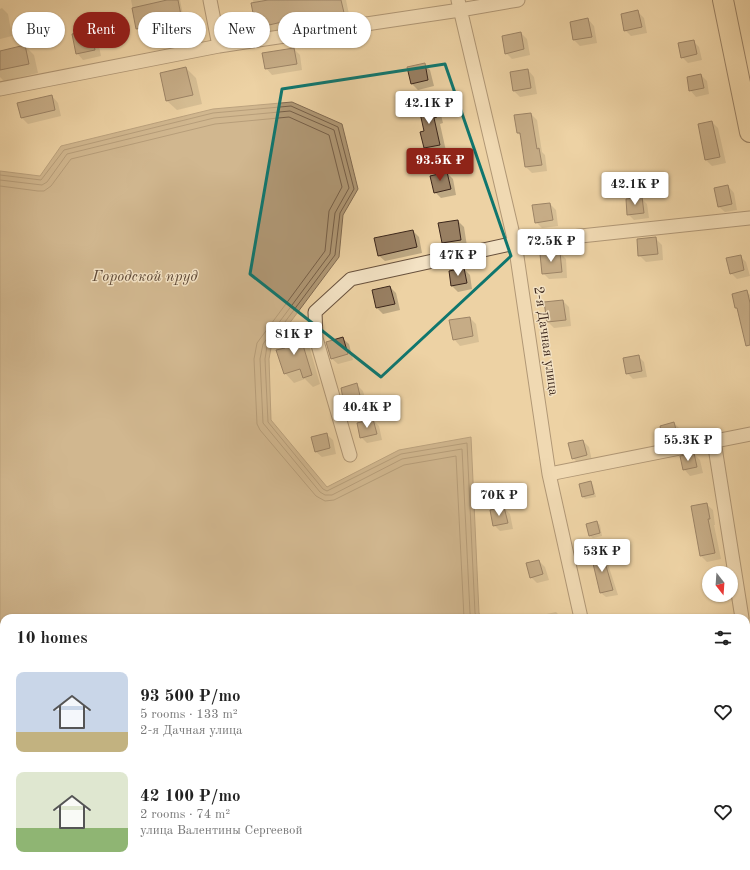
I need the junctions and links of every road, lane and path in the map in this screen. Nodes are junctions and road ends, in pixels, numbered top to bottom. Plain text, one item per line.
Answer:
1 (210, 0) edge
2 (518, 0) edge
3 (723, 0) edge
4 (459, 5) edge
5 (214, 20) edge
6 (270, 37) edge
7 (214, 47) edge
8 (0, 89) edge
9 (750, 132) edge
10 (750, 218) edge
11 (515, 243) junction
12 (750, 434) edge
13 (714, 441) junction
14 (350, 455) dead end
15 (549, 474) junction
16 (580, 614) edge
17 (741, 614) edge

1 - 5 street
2 - 4 street
3 - 9 main road
4 - 6 street
4 - 11 street, 2-я Дачная улица
7 - 8 street
10 - 11 street
11 - 14 street
11 - 15 street, 2-я Дачная улица
12 - 13 street
13 - 15 street
13 - 17 street
15 - 16 street, 2-я Дачная улица

